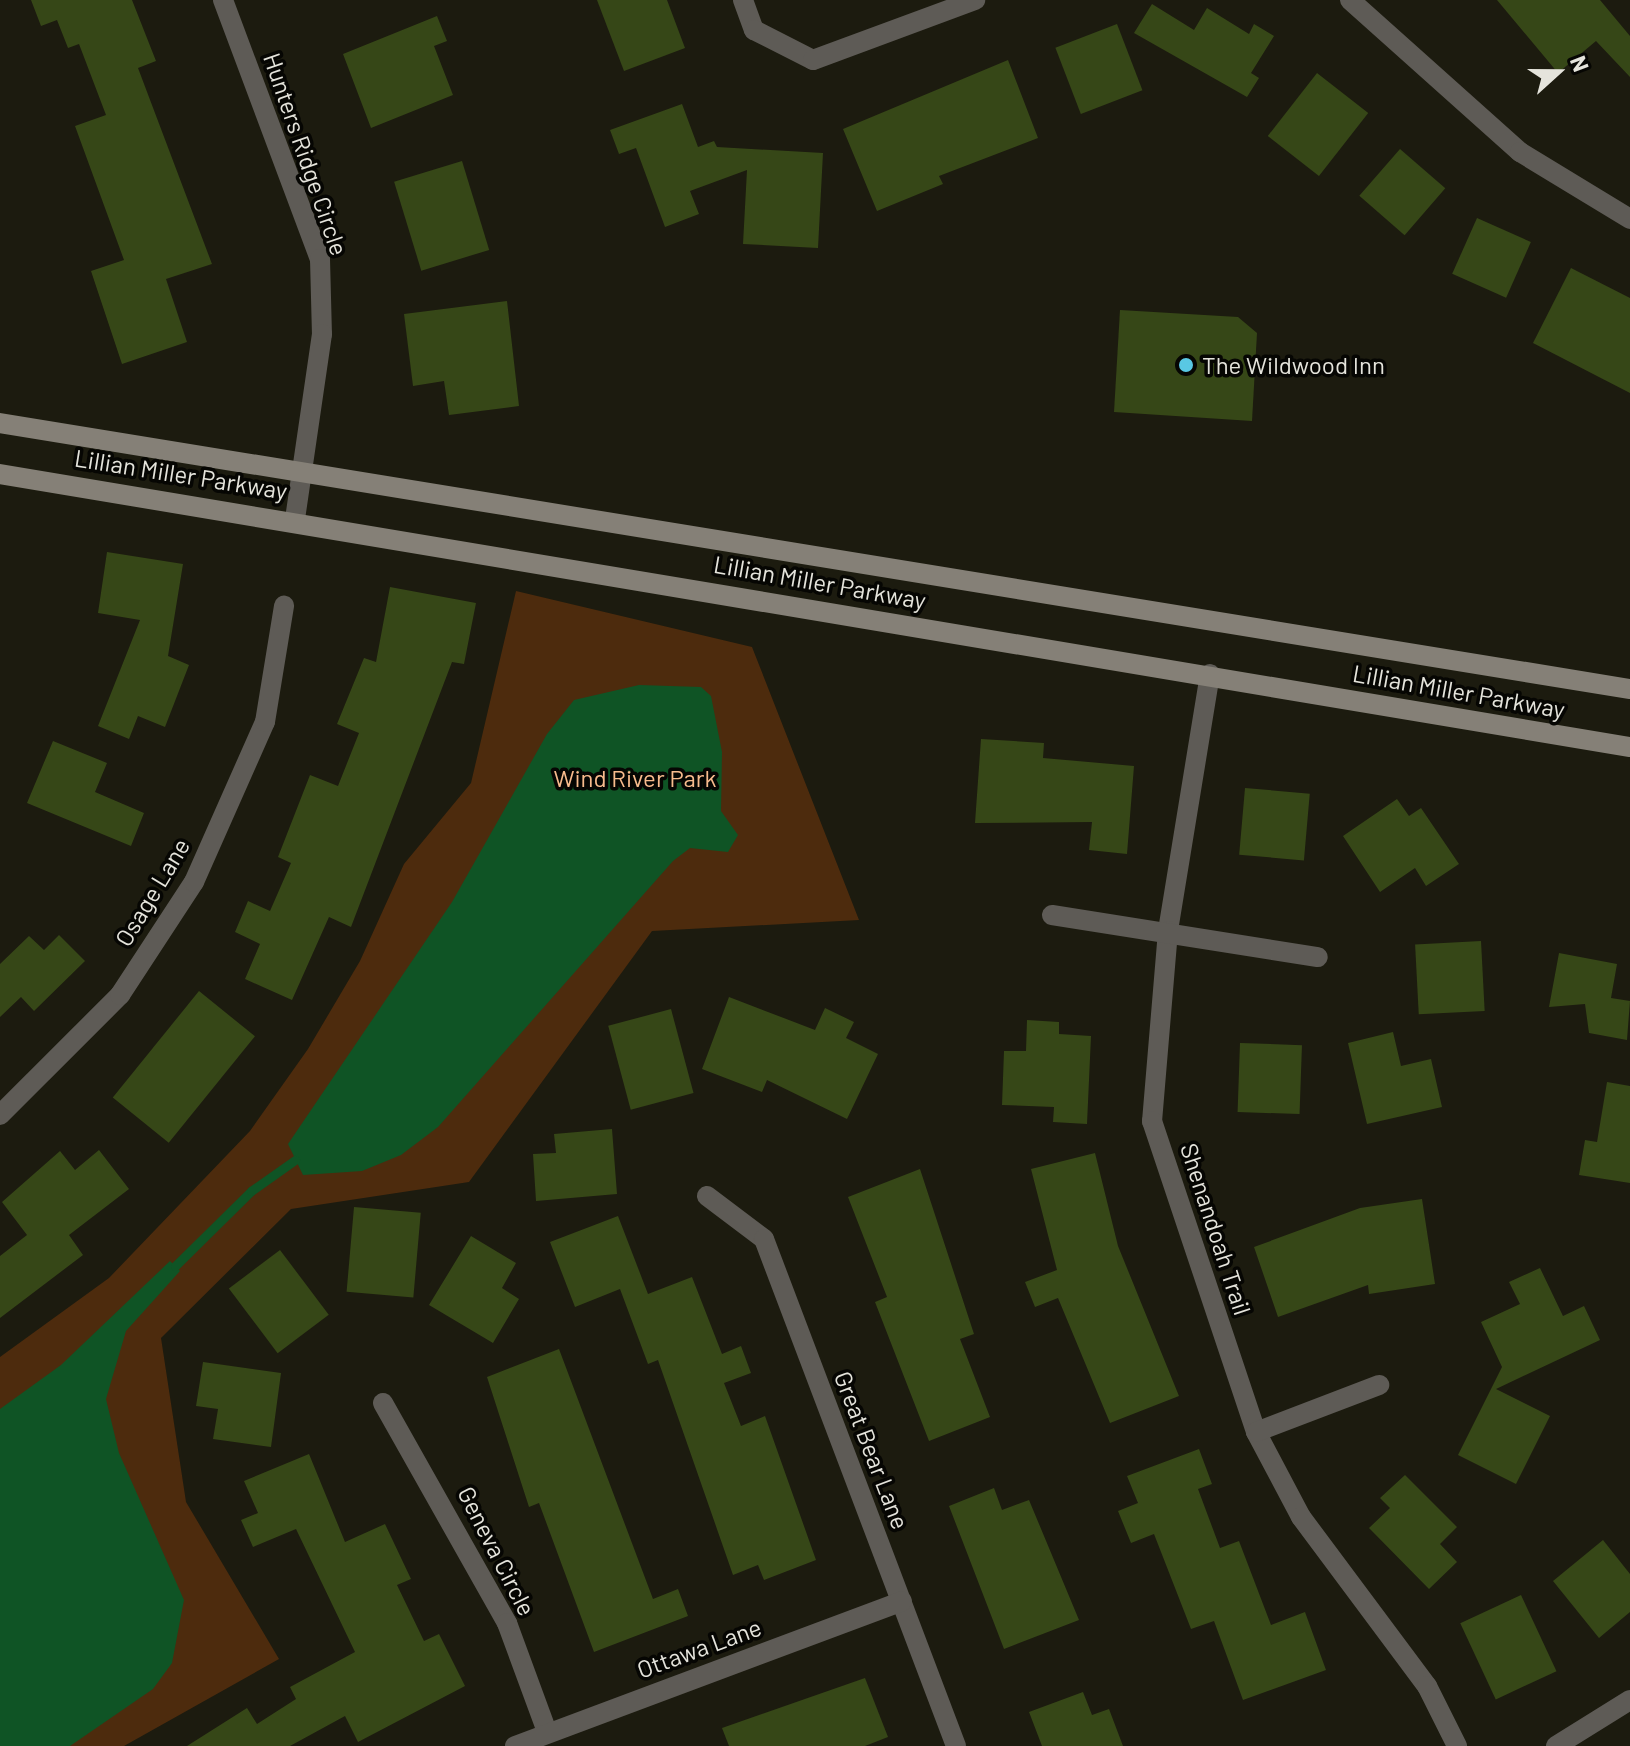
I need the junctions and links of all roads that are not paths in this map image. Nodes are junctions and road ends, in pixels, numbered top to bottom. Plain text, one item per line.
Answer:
1 (223, 0) edge
2 (743, 0) edge
3 (975, 0) edge
4 (1350, 0) edge
5 (1630, 219) edge
6 (0, 423) edge
7 (307, 470) junction
8 (0, 474) edge
9 (295, 519) junction
10 (284, 606) dead end
11 (1210, 674) junction
12 (1630, 689) edge
13 (1630, 747) edge
14 (1052, 915) dead end
15 (1168, 931) junction
16 (1318, 957) dead end
17 (0, 1115) edge
18 (707, 1196) dead end
19 (1379, 1385) dead end
20 (383, 1403) dead end
21 (1256, 1432) junction
22 (902, 1601) junction
23 (1630, 1700) edge
24 (547, 1732) junction
25 (1452, 1744) edge
26 (515, 1746) edge
27 (956, 1746) edge
28 (1556, 1746) edge

1 - 7 street, Hunters Ridge Circle
2 - 3 street
4 - 5 street
6 - 7 main road, Lillian Miller Parkway
7 - 9 street, Hunters Ridge Circle
7 - 12 main road, Lillian Miller Parkway
8 - 9 main road, Lillian Miller Parkway
9 - 11 main road, Lillian Miller Parkway
10 - 17 street, Osage Lane
11 - 13 main road, Lillian Miller Parkway
11 - 15 street, Shenandoah Trail
14 - 15 street
15 - 16 street
15 - 21 street, Shenandoah Trail
18 - 22 street, Great Bear Lane
19 - 21 street
20 - 24 street, Geneva Circle
21 - 25 street, Shenandoah Trail
22 - 24 street, Ottawa Lane
22 - 27 street, Great Bear Lane
23 - 28 street
24 - 26 street, Ottawa Lane

